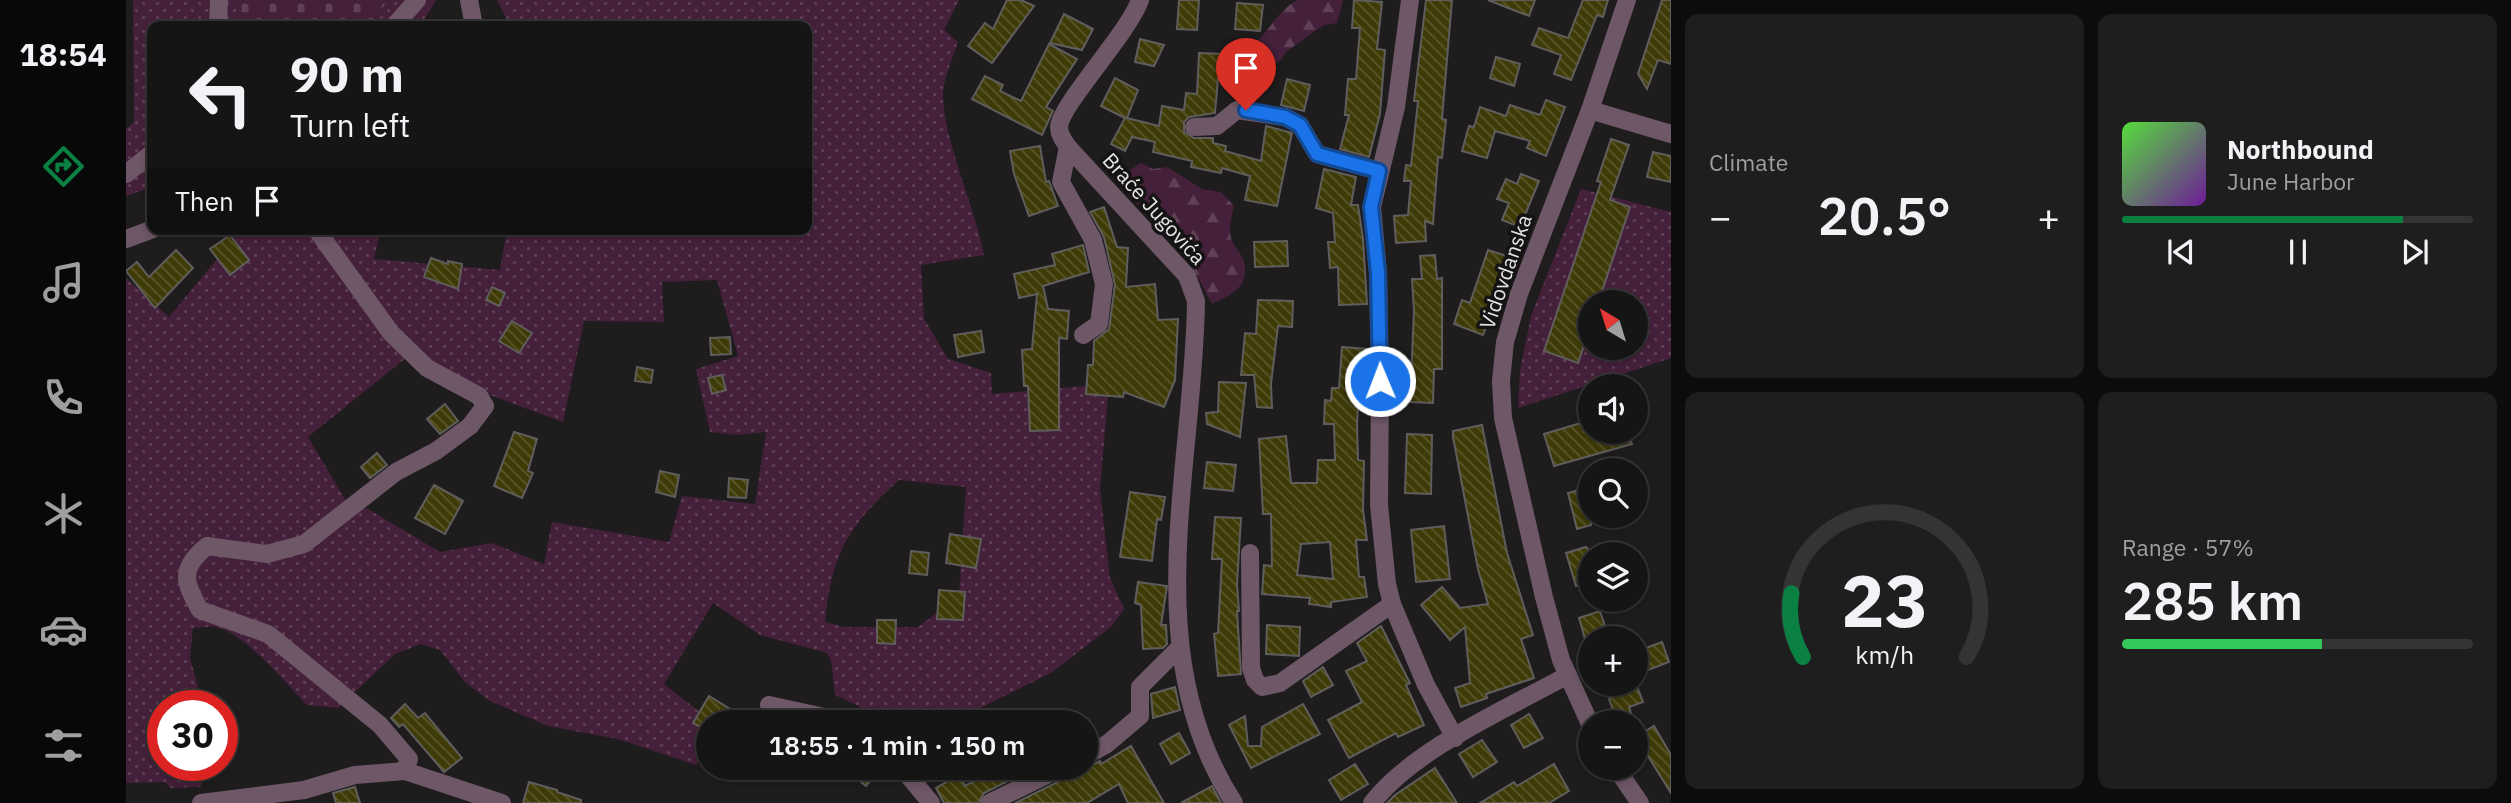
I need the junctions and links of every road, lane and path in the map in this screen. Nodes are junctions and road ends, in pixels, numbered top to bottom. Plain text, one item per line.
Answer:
1 (219, 0) edge
2 (417, 0) edge
3 (469, 0) edge
4 (1140, 0) edge
5 (1409, 0) edge
6 (1627, 0) edge
7 (218, 21) edge
8 (398, 21) edge
9 (473, 21) edge
10 (1590, 110) junction
11 (1194, 127) dead end
12 (1671, 134) edge
13 (1068, 147) junction
14 (147, 157) edge
15 (1379, 171) junction
16 (126, 174) edge
17 (147, 231) edge
18 (320, 235) edge
19 (126, 239) edge
20 (1083, 335) dead end
21 (1250, 552) dead end
22 (1392, 604) junction
23 (1179, 648) junction
24 (1569, 675) junction
25 (769, 705) dead end
26 (792, 710) edge
27 (1584, 710) edge
28 (1455, 738) junction
29 (1098, 749) edge
30 (405, 771) junction
31 (912, 780) edge
32 (1036, 780) edge
33 (1624, 780) edge
34 (201, 803) edge
35 (502, 803) edge
36 (931, 803) edge
37 (989, 803) edge
38 (1234, 803) edge
39 (1372, 803) edge
40 (1640, 803) edge

1 - 7 street
2 - 8 street
3 - 9 street
4 - 13 street
5 - 15 street
6 - 10 street, Vidovdanska
10 - 12 street
10 - 24 street, Vidovdanska
11 - 15 street
13 - 20 street
13 - 23 street, Braće Jugovića
14 - 16 street
15 - 22 street
17 - 19 street
18 - 30 street
21 - 22 street
22 - 28 street
23 - 29 street
23 - 38 street, Braće Jugovića
24 - 27 street, Vidovdanska
24 - 28 street
25 - 26 street
28 - 39 street
30 - 34 street
30 - 35 street
31 - 36 street
32 - 37 street
33 - 40 street

